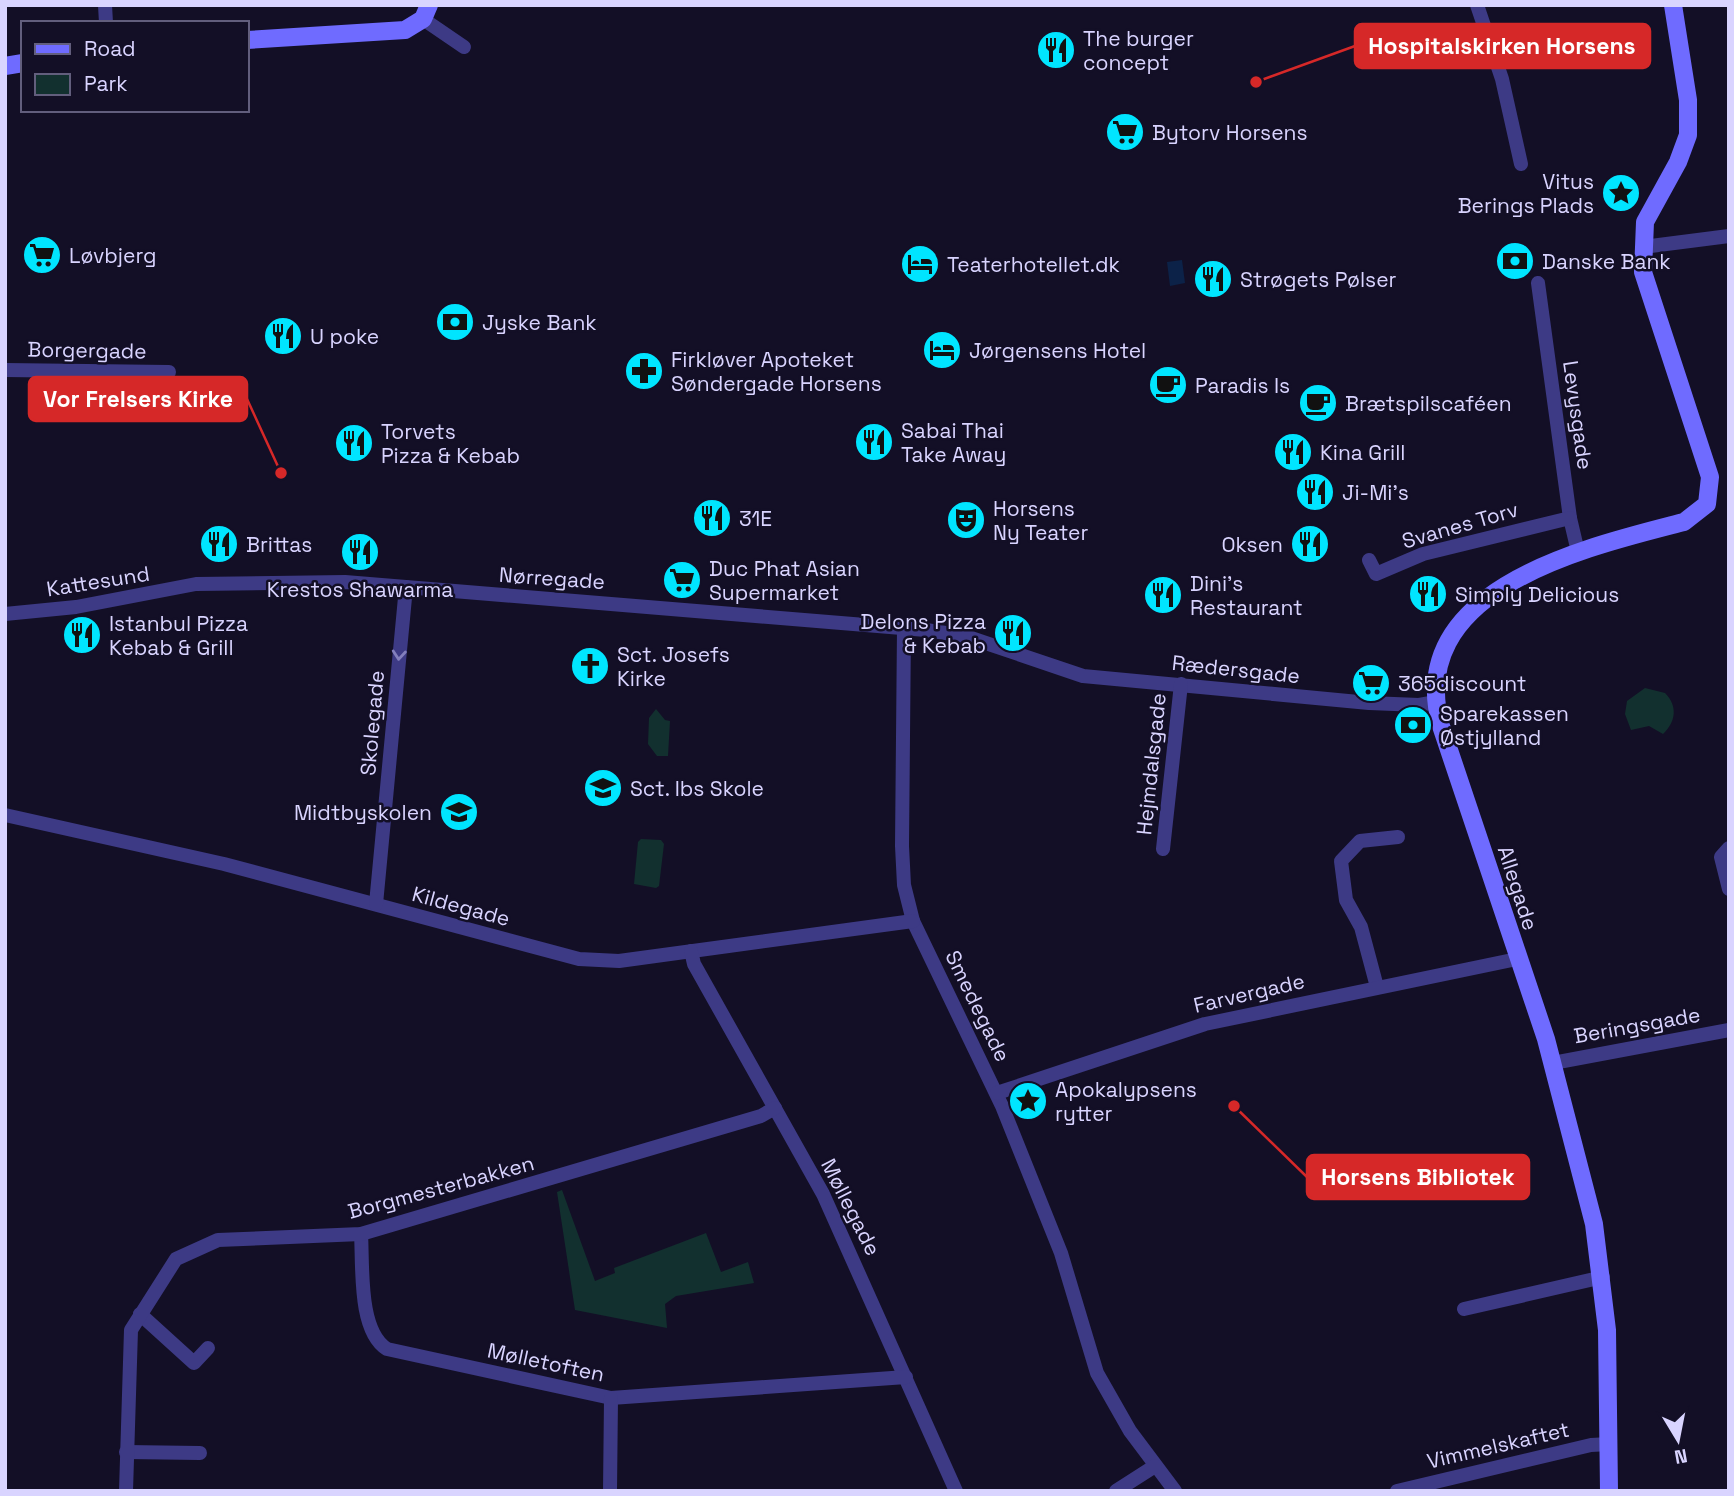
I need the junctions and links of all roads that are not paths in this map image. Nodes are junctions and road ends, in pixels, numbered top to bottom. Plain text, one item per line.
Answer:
1 (1477, 5) edge
2 (1673, 5) edge
3 (426, 12) edge
4 (248, 40) edge
5 (464, 47) dead end
6 (1521, 164) dead end
7 (1729, 236) edge
8 (1643, 247) junction
9 (1538, 283) dead end
10 (5, 370) edge
11 (169, 372) dead end
12 (1570, 519) junction
13 (1578, 552) junction
14 (1369, 560) dead end
15 (196, 584) joint
16 (406, 587) junction
17 (5, 614) edge
18 (904, 628) junction
19 (1035, 662) joint
20 (1181, 684) junction
21 (1436, 702) junction
22 (5, 815) edge
23 (1398, 836) dead end
24 (1729, 848) edge
25 (1163, 849) dead end
26 (1729, 889) edge
27 (376, 904) junction
28 (913, 921) junction
29 (691, 951) junction
30 (1517, 959) junction
31 (1377, 987) junction
32 (1729, 1030) edge
33 (1553, 1063) junction
34 (997, 1093) junction
35 (775, 1108) junction
36 (361, 1234) junction
37 (1603, 1277) junction
38 (1464, 1309) dead end
39 (140, 1314) junction
40 (208, 1348) dead end
41 (906, 1377) junction
42 (611, 1398) junction
43 (1609, 1444) junction
44 (126, 1452) junction
45 (201, 1453) dead end
46 (1155, 1466) junction
47 (125, 1491) edge
48 (610, 1491) edge
49 (956, 1491) edge
50 (1116, 1491) edge
51 (1175, 1491) edge
52 (1397, 1491) edge
53 (1609, 1491) edge

1 - 6 street
2 - 8 street
3 - 4 street
3 - 5 street
7 - 8 street
8 - 13 street, Allegade
9 - 12 street, Levysgade
10 - 11 street, Borgergade
12 - 13 street, Levysgade
12 - 14 street, Svanes Torv
13 - 21 street, Allegade
15 - 16 street, Nørregade
15 - 17 street, Kattesund
16 - 18 street, Nørregade
16 -> 27 street, Skolegade
18 - 19 street, Nørregade
18 - 28 street, Smedegade
19 - 20 street, Rædersgade
20 - 21 street, Rædersgade
20 - 25 street, Hejmdalsgade
21 - 30 street, Allegade
22 - 27 street, Kildegade
23 - 31 street
24 - 26 street
27 - 29 street, Kildegade
28 - 29 street, Kildegade
28 - 34 street, Smedegade
29 - 35 street, Møllegade
30 - 31 street, Farvergade
30 - 33 street, Allegade
31 - 34 street, Farvergade
32 - 33 street, Beringsgade
33 - 37 street, Allegade
34 - 46 street, Smedegade
35 - 36 street, Borgmesterbakken
35 - 41 street, Møllegade
36 - 39 street, Borgmesterbakken
36 - 42 street, Mølletoften
37 - 38 street
37 - 43 street, Allegade
39 - 40 street
39 - 44 street, Borgmesterbakken
41 - 42 street, Mølletoften
41 - 49 street, Møllegade
42 - 48 street
43 - 52 street, Vimmelskaftet
43 - 53 street, Allegade
44 - 45 street
44 - 47 street, Borgmesterbakken
46 - 50 street
46 - 51 street, Smedegade

